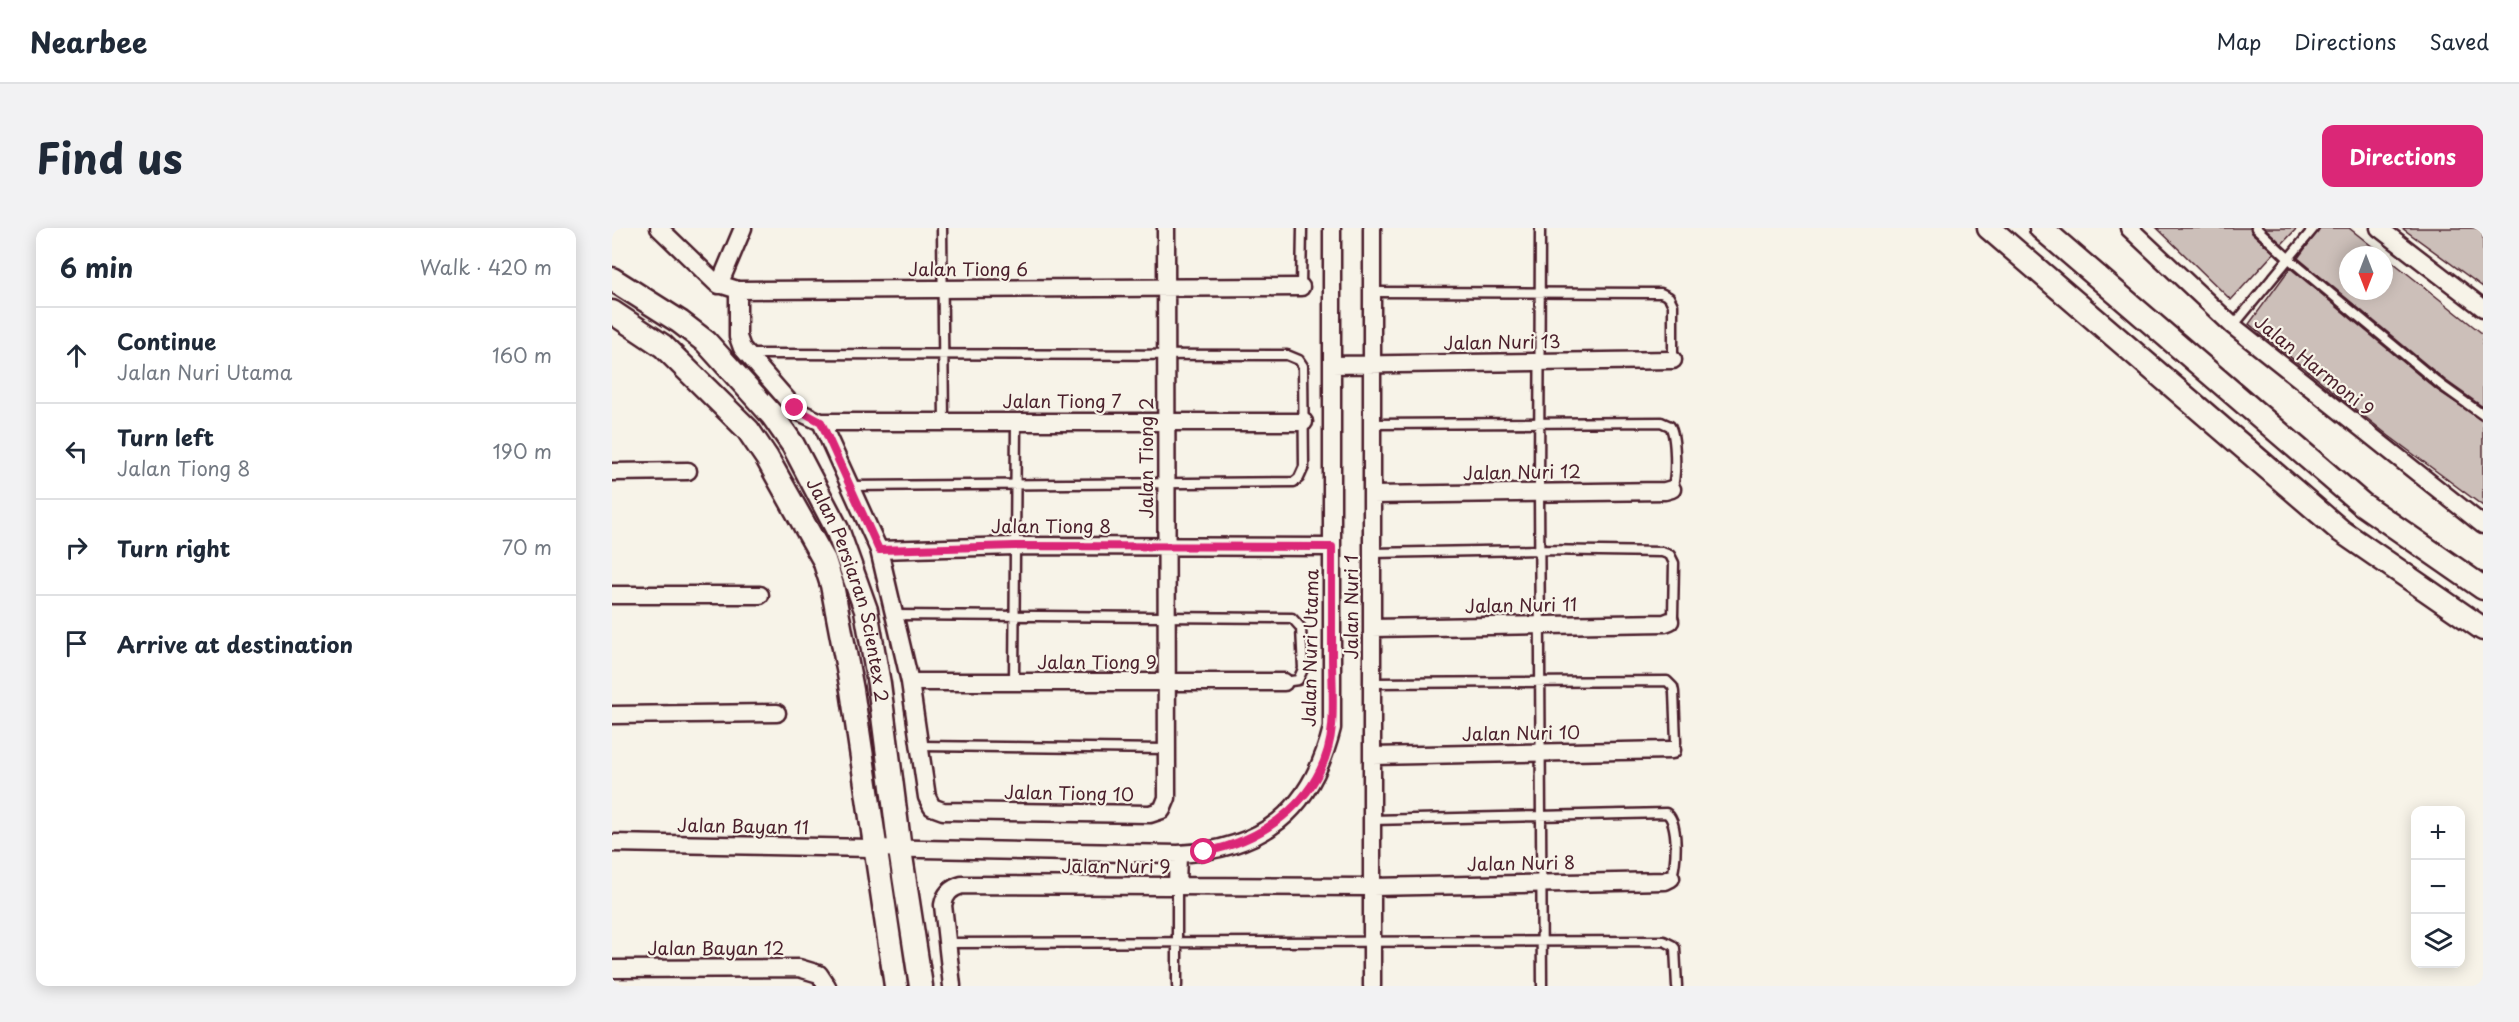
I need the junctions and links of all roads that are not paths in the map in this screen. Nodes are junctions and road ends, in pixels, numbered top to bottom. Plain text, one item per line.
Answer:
1 (658, 228) edge
2 (743, 228) edge
3 (942, 228) edge
4 (1166, 228) edge
5 (1302, 228) edge
6 (1332, 228) edge
7 (1372, 228) edge
8 (1540, 228) edge
9 (1989, 228) edge
10 (2041, 228) edge
11 (2130, 228) edge
12 (2256, 228) edge
13 (2314, 228) edge
14 (2379, 228) edge
15 (2288, 258) junction
16 (612, 279) edge
17 (718, 285) junction
18 (1301, 287) joint
19 (943, 289) junction
20 (1166, 289) junction
21 (738, 290) junction
22 (1372, 292) junction
23 (1540, 293) junction
24 (2483, 308) edge
25 (612, 312) edge
26 (2233, 326) junction
27 (748, 354) junction
28 (943, 355) junction
29 (1167, 355) junction
30 (1673, 360) joint
31 (1540, 362) junction
32 (1372, 364) junction
33 (1332, 365) junction
34 (2483, 415) edge
35 (1016, 421) junction
36 (821, 422) junction
37 (944, 422) junction
38 (1167, 422) junction
39 (1304, 422) junction
40 (1539, 423) junction
41 (1372, 424) junction
42 (687, 471) dead end
43 (612, 472) edge
44 (1016, 483) junction
45 (1167, 484) junction
46 (850, 486) junction
47 (1672, 489) joint
48 (1539, 492) junction
49 (1372, 495) junction
50 (2483, 525) edge
51 (1015, 546) junction
52 (1167, 547) junction
53 (1332, 547) junction
54 (879, 550) junction
55 (1539, 550) junction
56 (1372, 553) junction
57 (2483, 588) edge
58 (612, 595) edge
59 (760, 595) dead end
60 (894, 615) junction
61 (1015, 616) junction
62 (1167, 617) junction
63 (1670, 621) joint
64 (1539, 624) junction
65 (1372, 628) junction
66 (2483, 629) edge
67 (1540, 681) junction
68 (910, 682) junction
69 (1014, 682) junction
70 (1167, 682) junction
71 (1284, 682) joint
72 (1372, 683) junction
73 (777, 713) dead end
74 (612, 715) edge
75 (920, 747) junction
76 (1167, 749) junction
77 (1672, 750) joint
78 (1540, 754) junction
79 (1372, 756) junction
80 (1167, 796) joint
81 (1541, 816) junction
82 (1372, 820) junction
83 (612, 843) edge
84 (874, 849) junction
85 (900, 850) junction
86 (1178, 854) junction
87 (1671, 878) joint
88 (1541, 883) junction
89 (1177, 886) junction
90 (1372, 887) junction
91 (1372, 941) junction
92 (1542, 941) junction
93 (1177, 942) junction
94 (946, 944) junction
95 (612, 969) edge
96 (823, 980) edge
97 (896, 986) edge
98 (921, 986) edge
99 (952, 986) edge
100 (1177, 986) edge
101 (1372, 986) edge
102 (1542, 986) edge
103 (1677, 986) edge

1 - 17 street, Jalan Tiong 6
2 - 17 street
3 - 19 lane
4 - 20 street, Jalan Tiong 2
5 - 18 lane
6 - 33 street, Jalan Nuri Utama
7 - 22 street, Jalan Nuri 1
8 - 23 lane
9 - 66 street
10 - 57 street
11 - 26 street, Jalan Harmoni 9
12 - 15 lane
13 - 15 lane
14 - 24 street
15 - 26 lane
15 - 34 lane
16 - 85 street, Jalan Persiaran Scientex 2
17 - 21 street, Jalan Tiong 6
18 - 20 street, Jalan Tiong 6
19 - 20 street, Jalan Tiong 6
19 - 21 street, Jalan Tiong 6
19 - 28 lane
20 - 29 street, Jalan Tiong 2
21 - 27 street
22 - 23 lane
22 - 32 street, Jalan Nuri 1
23 - 30 lane
23 - 31 lane
25 - 84 street, Jalan Persiaran Scientex 2
26 - 50 street, Jalan Harmoni 9
27 - 28 lane
27 - 36 street
28 - 29 lane
28 - 37 lane
29 - 38 street, Jalan Tiong 2
29 - 39 lane
30 - 31 street, Jalan Nuri 13
31 - 32 street, Jalan Nuri 13
31 - 40 lane
32 - 33 street, Jalan Nuri 13
32 - 41 street, Jalan Nuri 1
33 - 53 street, Jalan Nuri Utama
35 - 37 street, Jalan Tiong 7
35 - 38 street, Jalan Tiong 7
35 - 44 lane
36 - 37 street, Jalan Tiong 7
36 - 46 street
38 - 39 street, Jalan Tiong 7
38 - 45 street, Jalan Tiong 2
39 - 45 lane
40 - 41 lane
40 - 47 lane
40 - 48 lane
41 - 49 street, Jalan Nuri 1
42 - 43 street
44 - 45 lane
44 - 46 lane
44 - 51 lane
45 - 52 street, Jalan Tiong 2
46 - 54 street
47 - 48 street, Jalan Nuri 12
48 - 49 street, Jalan Nuri 12
48 - 55 lane
49 - 56 street, Jalan Nuri 1
51 - 52 street, Jalan Tiong 8
51 - 54 street, Jalan Tiong 8
51 - 61 lane
52 - 53 street, Jalan Tiong 8
52 - 62 street, Jalan Tiong 2
53 - 86 street, Jalan Nuri Utama
54 - 60 street
55 - 56 lane
55 - 63 lane
55 - 64 lane
56 - 65 street, Jalan Nuri 1
58 - 59 street
60 - 61 lane
60 - 68 street
61 - 62 lane
61 - 69 lane
62 - 70 street, Jalan Tiong 2
62 - 71 lane
63 - 64 street, Jalan Nuri 11
64 - 65 street, Jalan Nuri 11
64 - 67 lane
65 - 72 street, Jalan Nuri 1
67 - 72 lane
67 - 77 lane
67 - 78 lane
68 - 69 street, Jalan Tiong 9
68 - 75 street
69 - 70 street, Jalan Tiong 9
70 - 71 street, Jalan Tiong 9
70 - 76 street, Jalan Tiong 2
72 - 79 street, Jalan Nuri 1
73 - 74 street
75 - 76 lane
75 - 80 street, Jalan Tiong 10
76 - 80 street, Jalan Tiong 2
77 - 78 street, Jalan Nuri 10
78 - 79 street, Jalan Nuri 10
78 - 81 lane
79 - 82 street, Jalan Nuri 1
81 - 82 lane
81 - 87 lane
81 - 88 lane
82 - 90 street, Jalan Nuri 1
83 - 84 street, Jalan Bayan 11
84 - 85 street, Jalan Nuri Utama
84 - 97 street, Jalan Persiaran Scientex 2
85 - 86 street, Jalan Nuri Utama
85 - 98 street, Jalan Persiaran Scientex 2
86 - 89 street
87 - 88 street, Jalan Nuri 8
88 - 90 street, Jalan Nuri 8
88 - 92 lane
89 - 90 street, Jalan Nuri 9
89 - 93 lane
89 - 94 street, Jalan Nuri 9
90 - 91 street, Jalan Nuri 1
91 - 92 lane
91 - 93 lane
91 - 101 street, Jalan Nuri 1
92 - 102 lane
92 - 103 lane
93 - 94 lane
93 - 100 lane
94 - 99 street
95 - 96 street, Jalan Bayan 12

